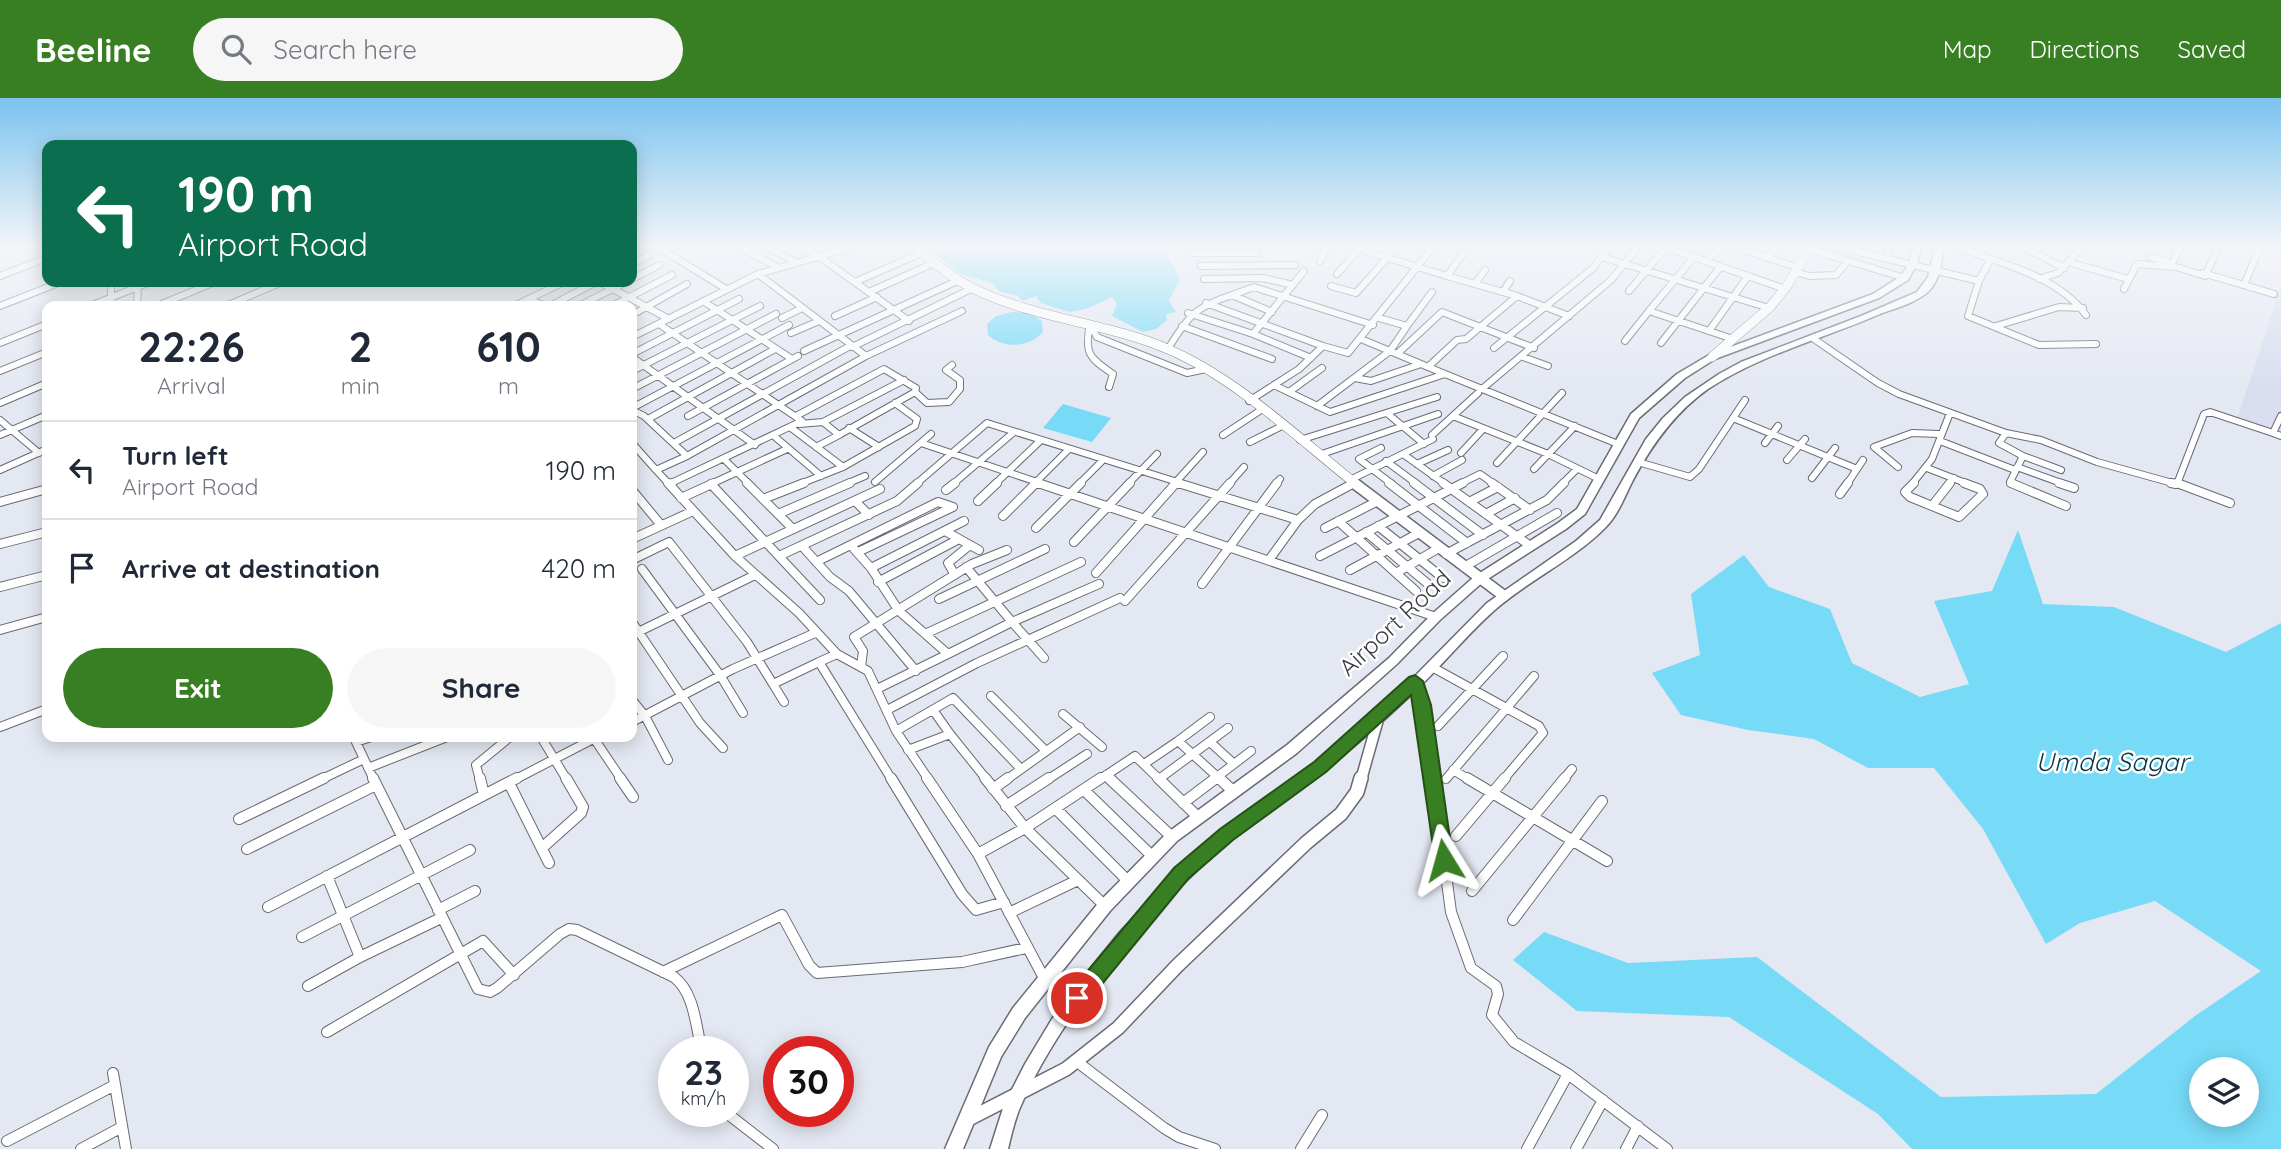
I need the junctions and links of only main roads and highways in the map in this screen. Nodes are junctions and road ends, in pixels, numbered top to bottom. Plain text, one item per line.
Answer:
1 (1876, 296) edge
2 (1915, 296) edge
3 (1379, 713) joint
4 (1018, 1092) joint
5 (954, 1149) edge
6 (999, 1149) edge

1 - 5 main road, Airport Road
2 - 3 main road
3 - 4 main road
4 - 6 main road

